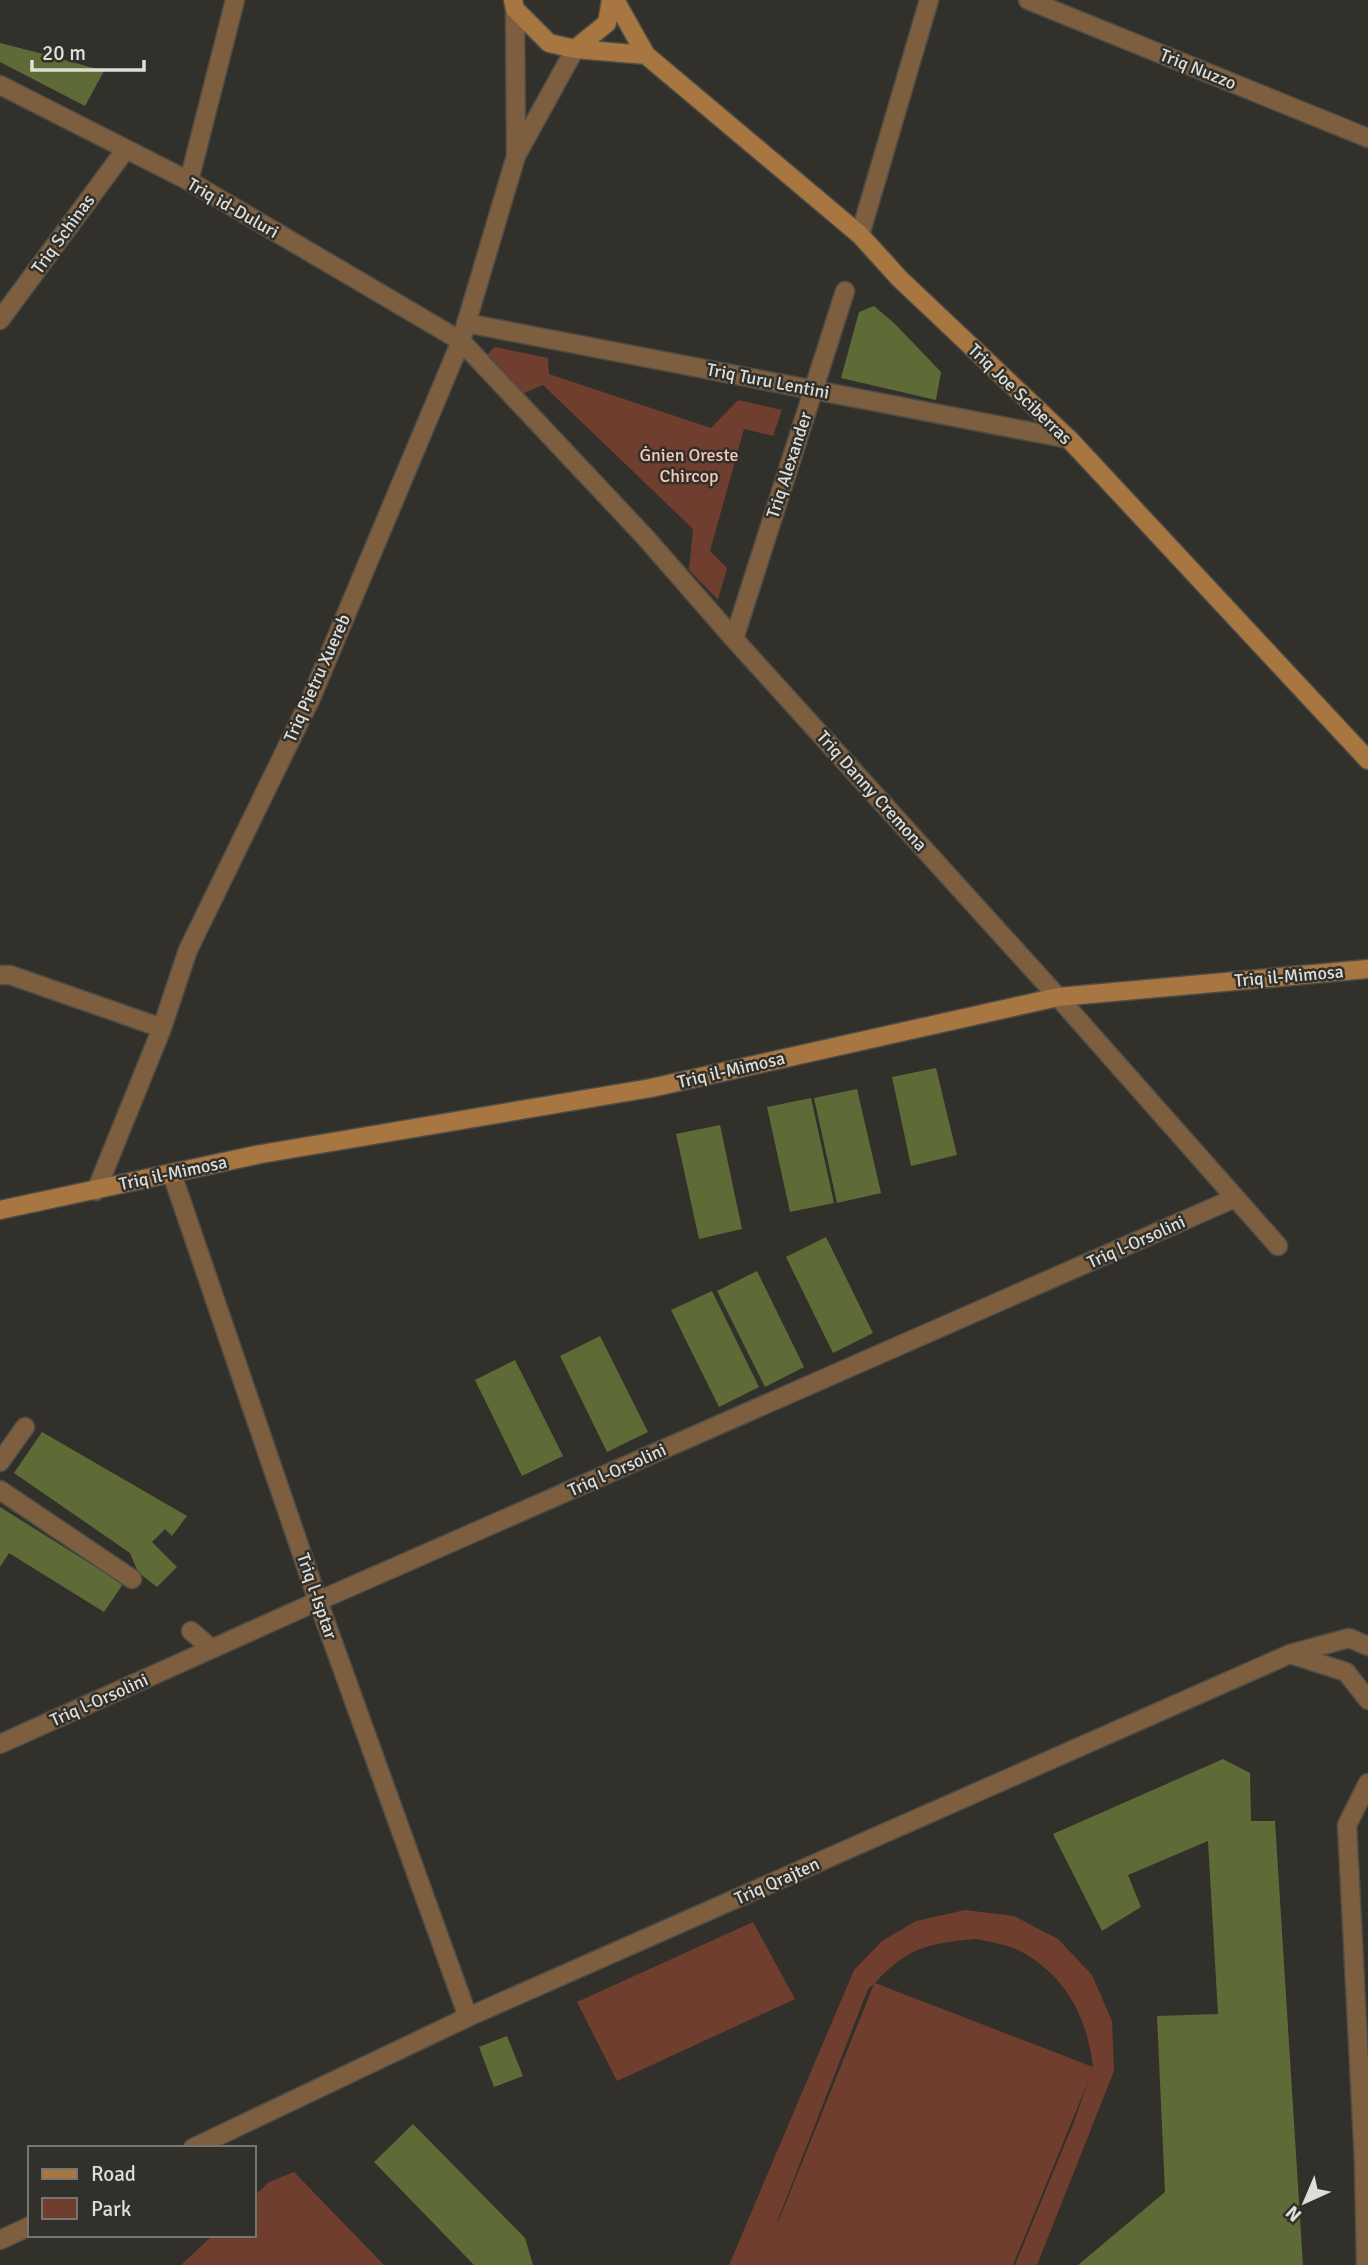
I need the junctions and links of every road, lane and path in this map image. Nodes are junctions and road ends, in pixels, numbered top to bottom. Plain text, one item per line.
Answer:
1 (235, 0) edge
2 (613, 0) edge
3 (929, 0) edge
4 (1028, 0) edge
5 (514, 5) edge
6 (575, 49) junction
7 (646, 55) junction
8 (0, 85) edge
9 (1368, 138) edge
10 (126, 149) junction
11 (516, 156) junction
12 (189, 181) junction
13 (860, 234) junction
14 (845, 290) dead end
15 (0, 320) edge
16 (466, 323) junction
17 (461, 341) junction
18 (813, 390) junction
19 (1069, 439) junction
20 (734, 639) junction
21 (1368, 760) edge
22 (1368, 969) edge
23 (0, 975) edge
24 (1058, 997) junction
25 (162, 1028) junction
26 (172, 1174) junction
27 (96, 1191) junction
28 (1235, 1198) junction
29 (0, 1210) edge
30 (1278, 1246) dead end
31 (25, 1427) dead end
32 (0, 1462) edge
33 (0, 1490) edge
34 (132, 1579) dead end
35 (318, 1601) junction
36 (191, 1631) dead end
37 (1368, 1646) edge
38 (212, 1649) junction
39 (1290, 1654) junction
40 (1368, 1700) edge
41 (0, 1744) edge
42 (1368, 1783) edge
43 (468, 2017) junction
44 (197, 2146) edge
45 (1366, 2160) edge
46 (28, 2227) edge
47 (0, 2240) edge
48 (1366, 2265) edge

1 - 12 street
2 - 6 street, Triq Joe Sciberras
2 - 7 street, Triq Joe Sciberras
3 - 13 street
4 - 9 street, Triq Nuzzo
5 - 6 street
5 - 11 street, Triq Pietru Xuereb
6 - 7 street
6 - 11 street, Triq Pietru Xuereb
7 - 13 street, Triq Joe Sciberras
8 - 10 street, Triq id-Duluri
10 - 12 street, Triq id-Duluri
10 - 15 street, Triq Schinas
11 - 16 street, Triq Pietru Xuereb
12 - 17 street, Triq id-Duluri
13 - 19 street, Triq Joe Sciberras
14 - 18 street, Triq Alexander
16 - 17 street, Triq Pietru Xuereb
16 - 18 street, Triq Turu Lentini
17 - 20 street, Triq Danny Cremona
17 - 25 street, Triq Pietru Xuereb
18 - 19 street, Triq Turu Lentini
18 - 20 street, Triq Alexander
19 - 21 street, Triq Joe Sciberras
20 - 24 street, Triq Danny Cremona
22 - 24 street, Triq il-Mimosa
23 - 25 street
24 - 26 street, Triq il-Mimosa
24 - 28 street, Triq Danny Cremona
25 - 27 street, Triq Pietru Xuereb
26 - 27 street, Triq il-Mimosa
26 - 35 street, Triq l-Isptar
27 - 29 street, Triq il-Mimosa
28 - 30 street, Triq Danny Cremona
28 - 35 street, Triq l-Orsolini
31 - 32 street
33 - 34 street
35 - 38 street, Triq l-Orsolini
35 - 43 street, Triq l-Isptar
36 - 38 street
37 - 39 street, Triq Qrajten
38 - 41 street, Triq l-Orsolini
39 - 40 street
39 - 43 street, Triq Qrajten
42 - 45 street
43 - 44 street, Triq Qrajten
45 - 48 street
46 - 47 street

